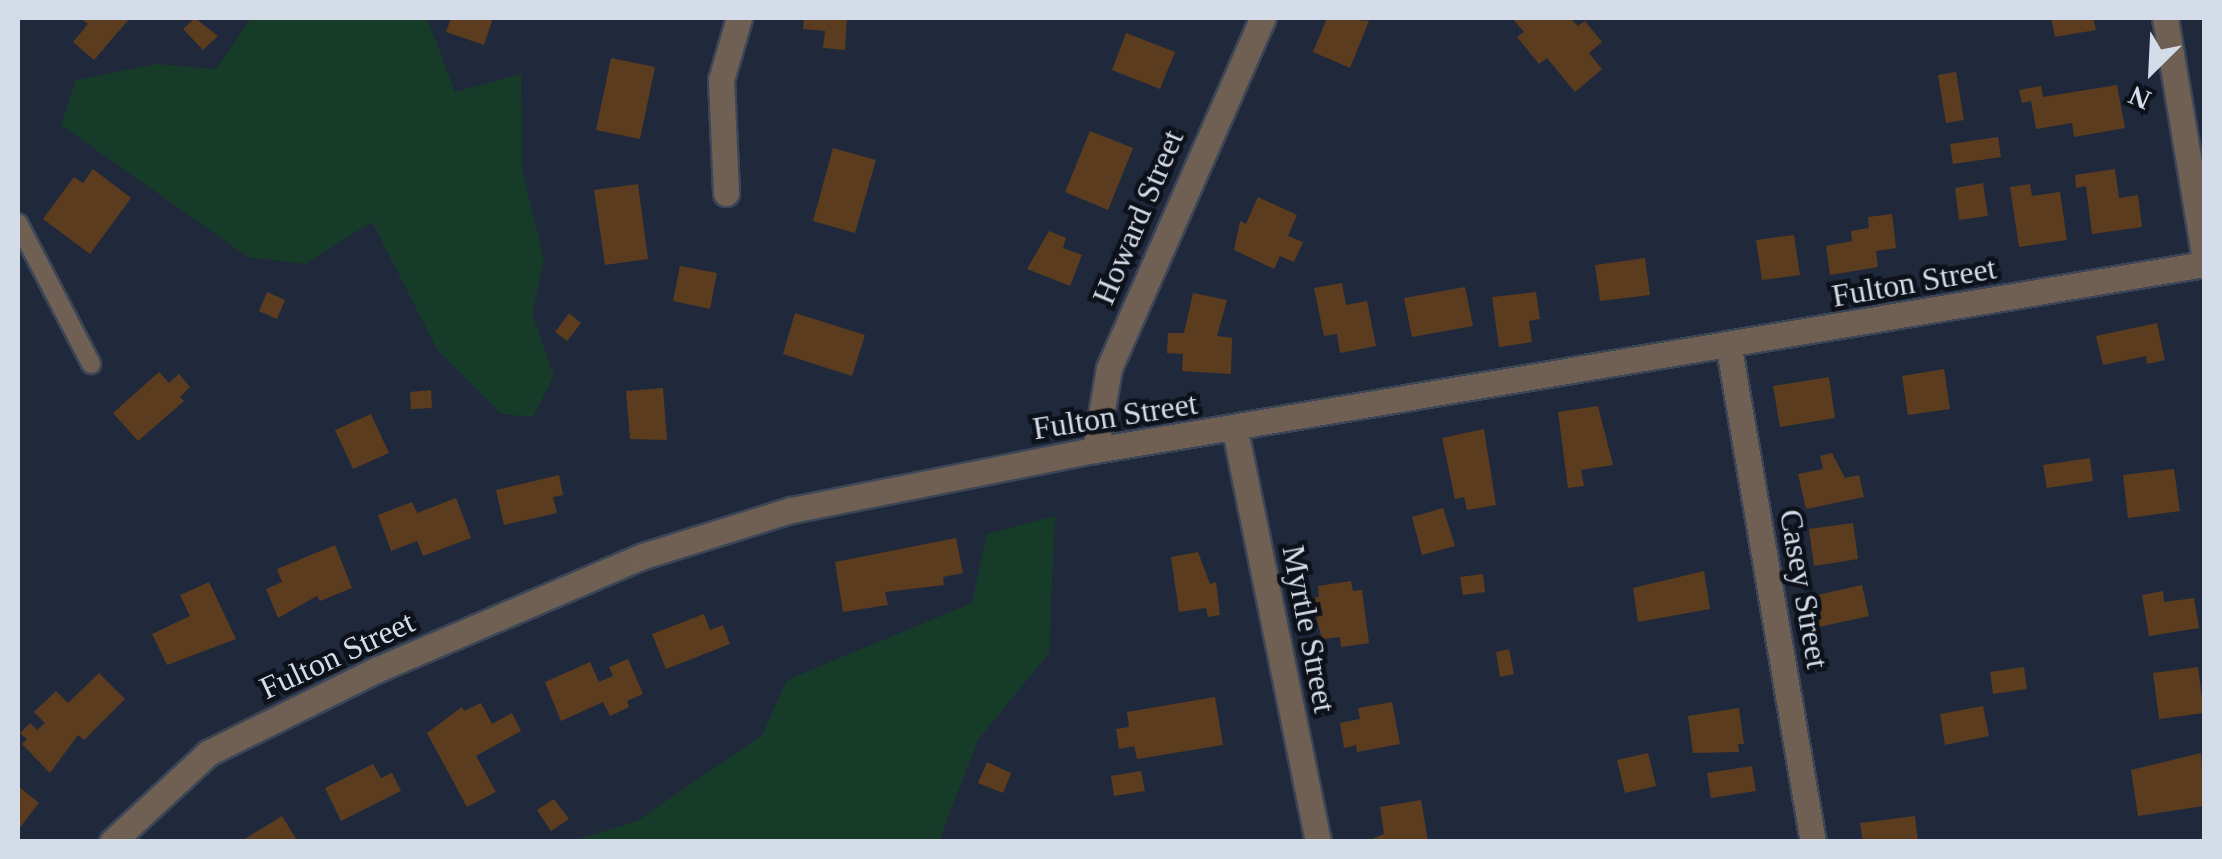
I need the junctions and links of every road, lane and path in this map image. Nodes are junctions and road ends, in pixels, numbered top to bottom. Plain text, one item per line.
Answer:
1 (740, 18) edge
2 (1262, 18) edge
3 (2164, 18) edge
4 (726, 193) dead end
5 (18, 223) edge
6 (2204, 254) edge
7 (2204, 264) edge
8 (1729, 348) junction
9 (91, 364) dead end
10 (1236, 430) junction
11 (1095, 450) junction
12 (112, 842) edge
13 (1318, 842) edge
14 (1813, 842) edge

1 - 4 street
2 - 11 street, Howard Street
3 - 6 street
5 - 9 lane
7 - 8 street, Fulton Street
8 - 10 street, Fulton Street
8 - 14 street, Casey Street
10 - 11 street, Fulton Street
10 - 13 street, Myrtle Street
11 - 12 street, Fulton Street

